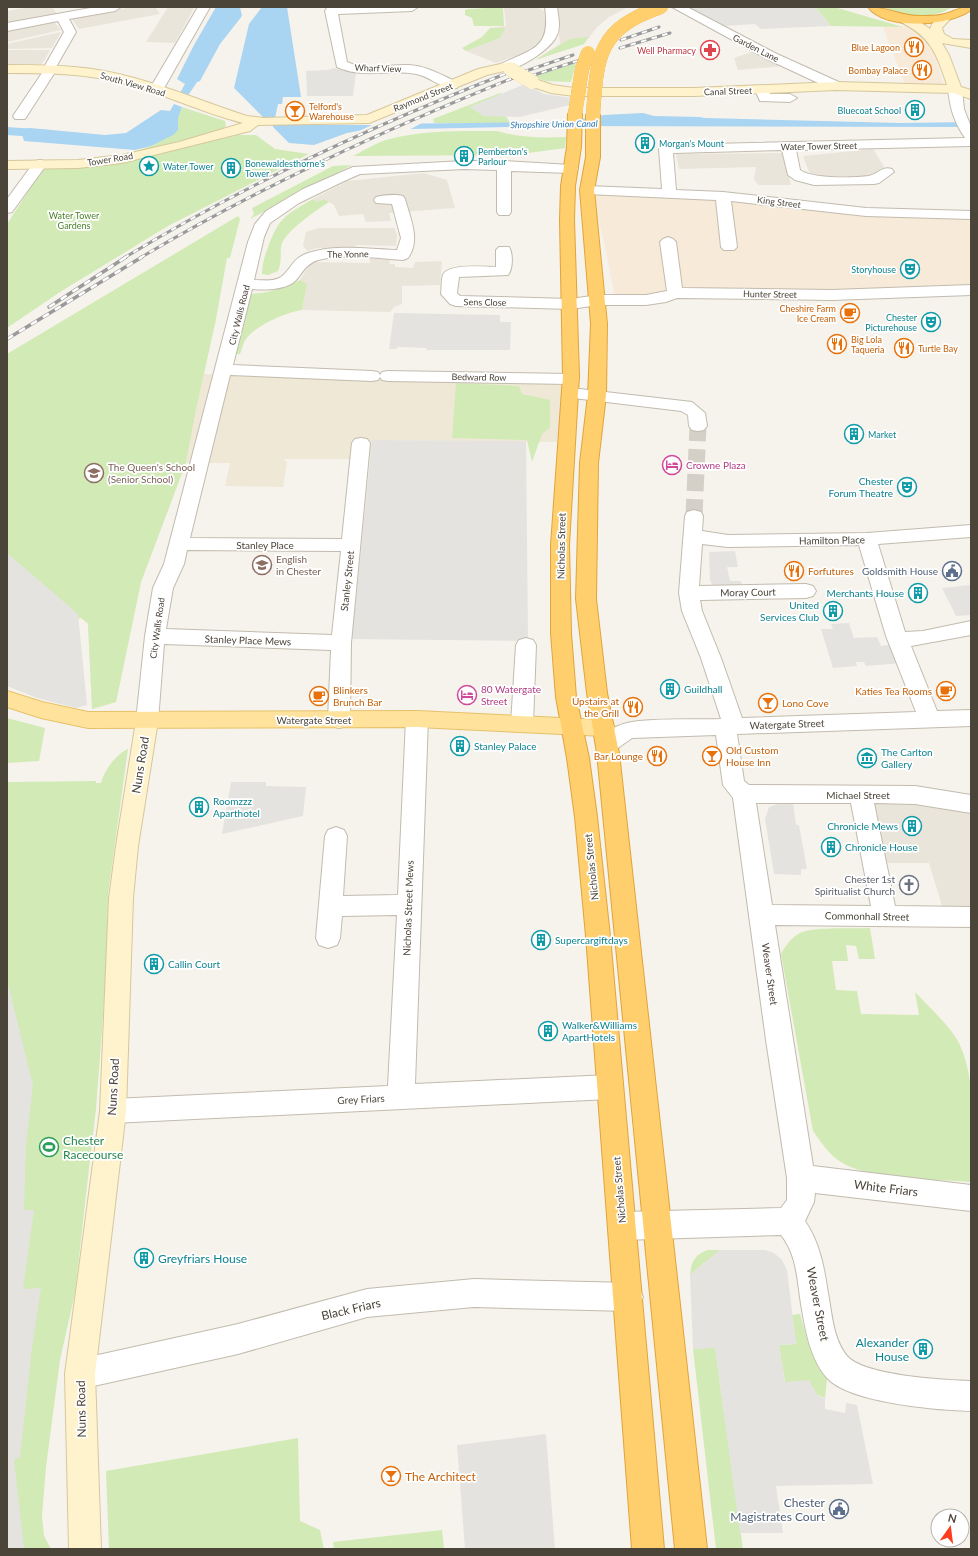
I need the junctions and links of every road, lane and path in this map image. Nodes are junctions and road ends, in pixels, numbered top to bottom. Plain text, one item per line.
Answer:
1 (115, 7) edge
2 (204, 7) edge
3 (412, 7) edge
4 (551, 7) edge
5 (641, 7) edge
6 (661, 7) edge
7 (678, 7) edge
8 (862, 7) edge
9 (876, 9) edge
10 (967, 10) edge
11 (62, 17) junction
12 (903, 18) junction
13 (944, 19) junction
14 (7, 27) edge
15 (971, 45) edge
16 (942, 53) junction
17 (508, 68) junction
18 (7, 69) edge
19 (50, 69) junction
20 (452, 85) junction
21 (836, 86) junction
22 (156, 90) junction
23 (762, 90) junction
24 (971, 95) edge
25 (956, 96) junction
26 (790, 98) dead end
27 (20, 116) dead end
28 (259, 122) junction
29 (970, 138) edge
30 (788, 147) junction
31 (40, 164) junction
32 (7, 165) edge
33 (504, 166) junction
34 (571, 169) junction
35 (882, 179) dead end
36 (587, 190) junction
37 (13, 192) edge
38 (669, 193) junction
39 (723, 196) junction
40 (382, 200) dead end
41 (7, 209) edge
42 (504, 212) dead end
43 (971, 215) edge
44 (668, 242) dead end
45 (729, 247) dead end
46 (504, 250) dead end
47 (247, 284) junction
48 (971, 290) edge
49 (681, 294) junction
50 (598, 300) junction
51 (571, 304) junction
52 (224, 370) junction
53 (571, 386) junction
54 (597, 395) junction
55 (698, 426) tunnel mouth
56 (361, 443) dead end
57 (694, 516) tunnel mouth
58 (971, 531) edge
59 (692, 536) junction
60 (867, 539) junction
61 (180, 544) junction
62 (351, 545) junction
63 (806, 591) dead end
64 (689, 593) junction
65 (971, 628) edge
66 (155, 636) junction
67 (897, 638) junction
68 (341, 643) junction
69 (526, 645) dead end
70 (566, 697) junction
71 (7, 698) edge
72 (971, 718) edge
73 (417, 719) junction
74 (929, 719) junction
75 (339, 720) junction
76 (148, 721) junction
77 (522, 724) junction
78 (572, 726) junction
79 (729, 727) junction
80 (605, 736) junction
81 (739, 790) junction
82 (861, 795) junction
83 (971, 804) edge
84 (336, 836) dead end
85 (408, 905) junction
86 (331, 906) junction
87 (762, 914) junction
88 (885, 917) junction
89 (971, 917) edge
90 (328, 938) dead end
91 (609, 1086) junction
92 (401, 1097) junction
93 (113, 1112) junction
94 (801, 1178) junction
95 (971, 1198) edge
96 (787, 1221) junction
97 (656, 1225) junction
98 (622, 1226) junction
99 (629, 1297) junction
100 (80, 1374) junction
101 (971, 1396) edge
102 (85, 1549) edge
103 (648, 1549) edge
104 (691, 1549) edge

1 - 11 street
2 - 22 street
3 - 20 street, Wharf View
4 - 17 street, Raymond Street
5 - 34 highway, Nicholas Street, bridge
6 - 36 highway, bridge
7 - 21 street, Garden Lane
8 - 9 highway
9 - 12 highway
10 - 13 highway
11 - 14 street
11 - 19 street
12 - 13 highway
12 - 16 street
13 - 15 street
15 - 16 street
16 - 25 street
17 - 20 street, Raymond Street
17 - 23 street, Canal Street, bridge
18 - 19 street, South View Road
19 - 22 street, South View Road
19 - 27 street
20 - 28 street, Raymond Street
21 - 23 street, Canal Street
21 - 25 street, Canal Street
22 - 28 street, South View Road
23 - 26 street
24 - 25 street
25 - 29 street
28 - 31 street, Tower Road
29 - 30 street, Water Tower Street
30 - 35 street
30 - 38 street, Water Tower Street
31 - 32 street, Tower Road
31 - 37 street
33 - 34 street, City Walls Road
33 - 42 street
33 - 47 street, City Walls Road
34 - 51 highway, Nicholas Street
36 - 38 street, King Street
36 - 50 highway
37 - 41 street
38 - 39 street, King Street
39 - 43 street, King Street
39 - 45 street
40 - 47 street, The Yonne
44 - 49 street
46 - 51 street, Sens Close
47 - 52 street, City Walls Road
48 - 49 street, Hunter Street
49 - 50 street, Hunter Street
50 - 51 street, Hunter Street
50 - 54 highway
51 - 53 highway, Nicholas Street
52 - 53 street, Bedward Row
52 - 61 street, City Walls Road
53 - 54 street, Bedward Row
53 - 70 highway, Nicholas Street
54 - 55 street, Bedward Row
54 - 80 highway
56 - 62 street, Stanley Street
57 - 59 street, Weaver Street
58 - 60 street, Hamilton Place
59 - 60 street, Hamilton Place
59 - 64 street, Weaver Street
60 - 67 street
61 - 62 street, Stanley Place
61 - 66 street, City Walls Road
62 - 68 street, Stanley Street
63 - 64 street, Moray Court
64 - 79 street, Weaver Street
65 - 67 street
66 - 68 street, Stanley Place Mews
66 - 76 street, City Walls Road
67 - 74 street
68 - 75 street, Stanley Street
69 - 77 street
70 - 77 main road, Watergate Street
70 - 78 highway, Nicholas Street
71 - 76 main road, Watergate Street
72 - 74 street, Watergate Street
73 - 75 main road, Watergate Street
73 - 77 main road, Watergate Street
73 - 85 street, Nicholas Street Mews
74 - 79 street, Watergate Street
75 - 76 main road, Watergate Street
76 - 93 street, Nuns Road
77 - 78 main road, Watergate Street
78 - 80 main road, Watergate Street
78 - 91 highway, Nicholas Street
79 - 80 street, Watergate Street
79 - 81 street, Weaver Street
80 - 97 highway
81 - 82 street, Michael Street
81 - 87 street, Weaver Street
82 - 83 street, Michael Street
82 - 88 street
84 - 86 street
85 - 86 street
85 - 92 street, Nicholas Street Mews
86 - 90 street
87 - 88 street, Commonhall Street
87 - 94 street, Weaver Street
88 - 89 street, Commonhall Street
91 - 92 street, Grey Friars
91 - 98 highway, Nicholas Street
92 - 93 street, Grey Friars
93 - 100 street, Nuns Road
94 - 95 street, White Friars
94 - 96 street, Weaver Street
96 - 97 street
96 - 101 street, Weaver Street
97 - 98 street
97 - 104 highway
98 - 99 highway, Nicholas Street
99 - 100 street, Black Friars
99 - 103 highway, Nicholas Street
100 - 102 street, Nuns Road

